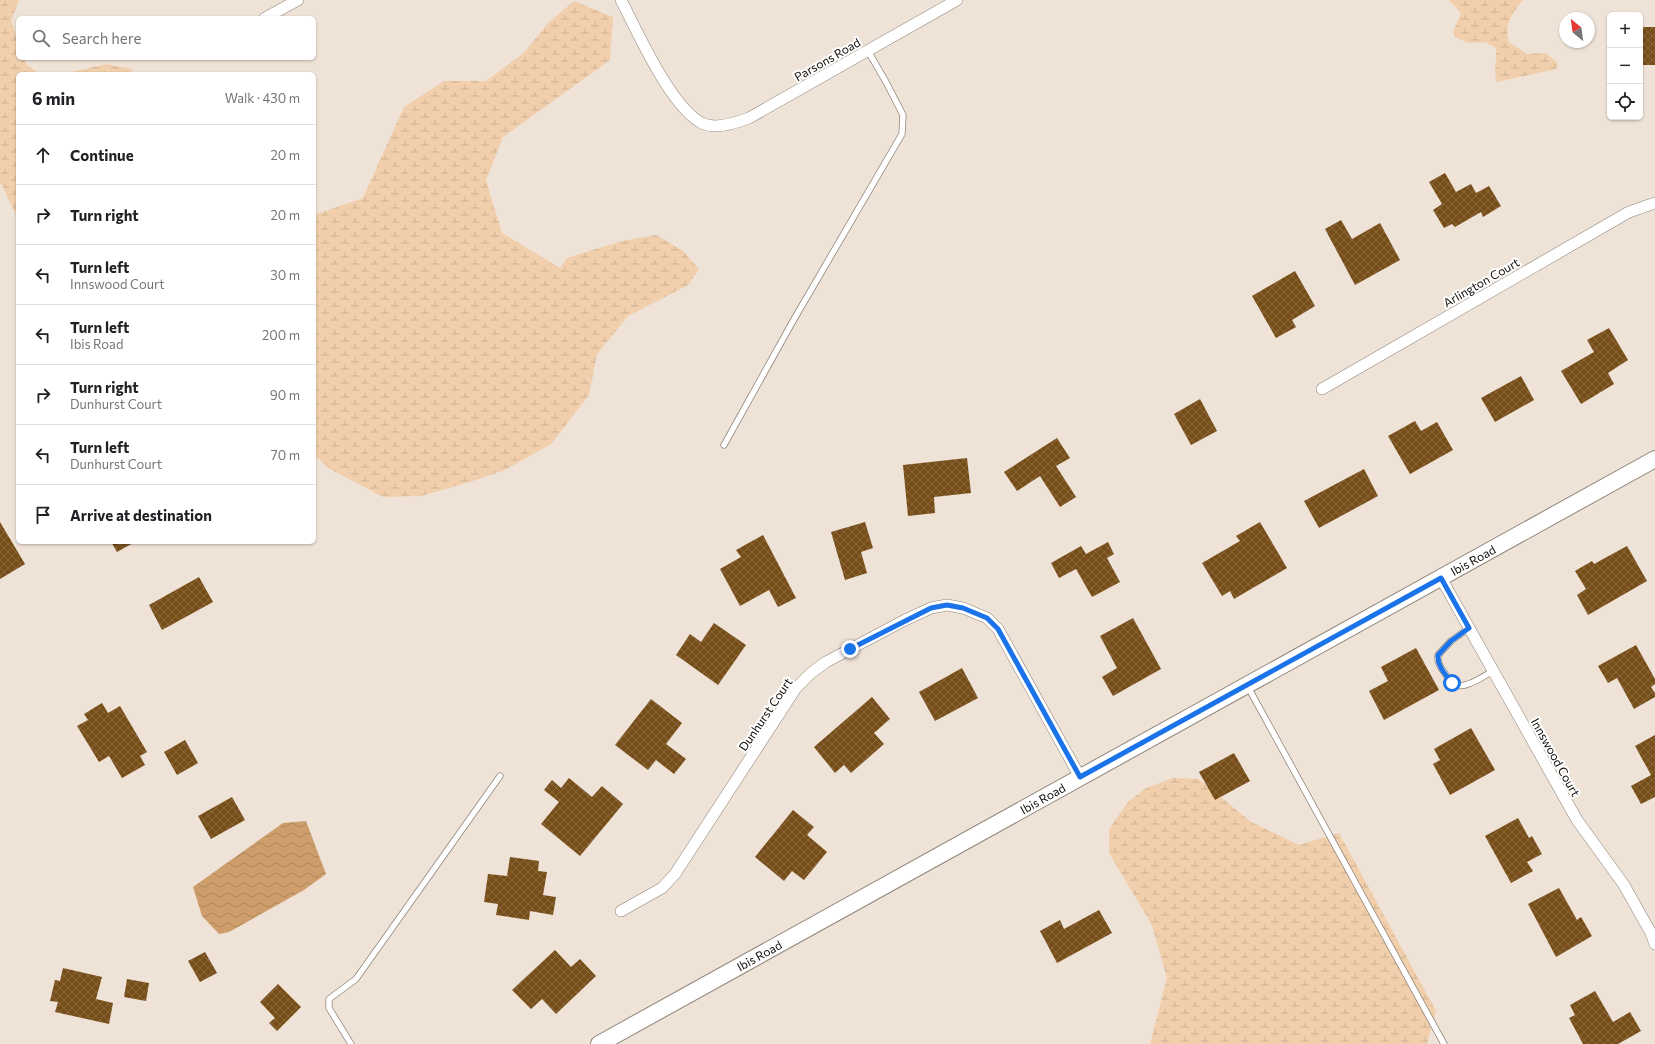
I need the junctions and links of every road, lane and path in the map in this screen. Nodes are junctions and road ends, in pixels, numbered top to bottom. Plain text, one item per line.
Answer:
1 (298, 0) edge
2 (621, 0) edge
3 (958, 0) edge
4 (269, 16) edge
5 (868, 51) junction
6 (1655, 204) edge
7 (1322, 389) dead end
8 (724, 445) dead end
9 (1655, 459) edge
10 (1441, 578) junction
11 (1469, 628) junction
12 (1493, 671) junction
13 (1247, 685) junction
14 (500, 776) dead end
15 (1080, 777) junction
16 (621, 912) dead end
17 (1655, 944) edge
18 (351, 1044) edge
19 (599, 1044) edge
20 (1444, 1044) edge

1 - 4 street
2 - 5 street, Parsons Road
3 - 5 street, Parsons Road
5 - 8 lane
6 - 7 street, Arlington Court
9 - 10 street, Ibis Road
10 - 11 street, Innswood Court
10 - 13 street, Ibis Road
11 - 12 street, Innswood Court
11 - 12 lane
12 - 17 street, Innswood Court
13 - 15 street, Ibis Road
13 - 20 lane
14 - 18 lane
15 - 16 street, Dunhurst Court
15 - 19 street, Ibis Road

